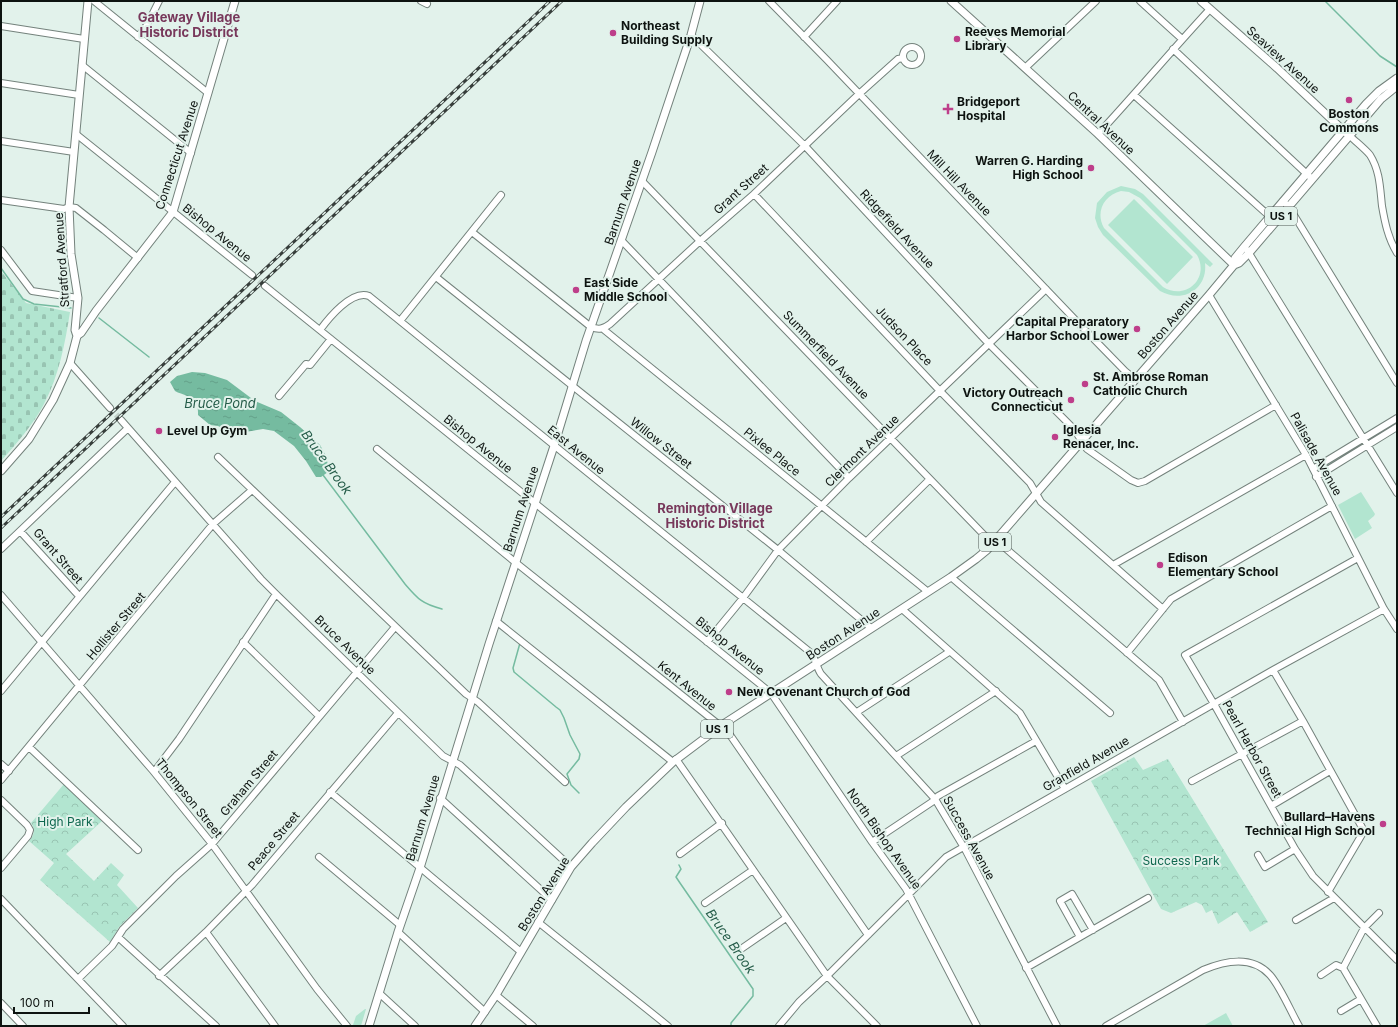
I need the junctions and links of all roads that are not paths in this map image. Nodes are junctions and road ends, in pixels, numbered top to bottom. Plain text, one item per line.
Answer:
1 (88, 1) edge
2 (94, 1) edge
3 (159, 1) edge
4 (235, 1) edge
5 (700, 1) edge
6 (769, 1) edge
7 (837, 1) edge
8 (1096, 1) edge
9 (1140, 1) edge
10 (1201, 1) edge
11 (956, 2) edge
12 (1210, 9) junction
13 (1, 26) edge
14 (691, 35) junction
15 (138, 37) junction
16 (804, 37) junction
17 (84, 38) junction
18 (1182, 38) junction
19 (1173, 49) junction
20 (903, 58) dead end
21 (82, 65) junction
22 (1025, 68) junction
23 (1396, 81) edge
24 (1, 83) edge
25 (208, 93) junction
26 (858, 94) junction
27 (79, 95) junction
28 (1134, 95) junction
29 (1343, 131) junction
30 (76, 134) junction
31 (1098, 134) junction
32 (1350, 136) junction
33 (1, 141) edge
34 (804, 146) junction
35 (74, 152) junction
36 (191, 153) junction
37 (1324, 154) junction
38 (1330, 159) junction
39 (1307, 174) junction
40 (1313, 179) junction
41 (642, 181) junction
42 (754, 194) junction
43 (502, 195) dead end
44 (1, 200) edge
45 (1283, 201) junction
46 (69, 207) junction
47 (1289, 207) junction
48 (173, 212) junction
49 (1270, 217) junction
50 (1276, 222) junction
51 (472, 232) junction
52 (622, 241) junction
53 (700, 241) junction
54 (1, 250) edge
55 (1247, 250) junction
56 (1397, 253) edge
57 (138, 258) junction
58 (1234, 265) junction
59 (252, 275) tunnel mouth
60 (436, 277) junction
61 (658, 280) junction
62 (265, 286) tunnel mouth
63 (1046, 289) junction
64 (1209, 296) junction
65 (78, 298) junction
66 (76, 317) junction
67 (90, 321) junction
68 (400, 321) junction
69 (591, 327) junction
70 (603, 329) junction
71 (320, 330) junction
72 (77, 336) junction
73 (331, 339) junction
74 (989, 344) junction
75 (70, 363) junction
76 (1135, 379) junction
77 (1397, 383) edge
78 (573, 387) junction
79 (940, 391) junction
80 (279, 396) dead end
81 (1276, 405) junction
82 (110, 408) tunnel mouth
83 (1397, 418) edge
84 (121, 420) tunnel mouth
85 (1397, 427) edge
86 (128, 428) junction
87 (1364, 438) junction
88 (891, 439) junction
89 (1082, 441) junction
90 (1368, 445) junction
91 (554, 446) junction
92 (377, 449) dead end
93 (1306, 455) junction
94 (218, 457) dead end
95 (1313, 469) junction
96 (1, 471) edge
97 (1316, 477) junction
98 (849, 478) junction
99 (930, 480) junction
100 (175, 482) junction
101 (252, 490) junction
102 (1397, 494) edge
103 (1036, 495) junction
104 (534, 504) junction
105 (821, 506) junction
106 (1332, 506) junction
107 (213, 524) junction
108 (20, 531) junction
109 (866, 542) junction
110 (995, 542) junction
111 (1, 549) edge
112 (778, 550) junction
113 (1358, 558) junction
114 (515, 562) junction
115 (1113, 565) junction
116 (951, 577) junction
117 (927, 591) junction
118 (276, 594) junction
119 (1, 595) edge
120 (79, 596) junction
121 (743, 598) junction
122 (902, 608) junction
123 (1163, 609) junction
124 (1384, 609) junction
125 (496, 621) junction
126 (395, 627) junction
127 (871, 628) junction
128 (1397, 629) edge
129 (41, 642) junction
130 (244, 642) junction
131 (707, 642) junction
132 (950, 652) junction
133 (1127, 653) junction
134 (817, 664) junction
135 (1273, 670) junction
136 (357, 672) junction
137 (79, 686) junction
138 (2, 687) edge
139 (996, 691) junction
140 (771, 693) junction
141 (472, 698) junction
142 (1214, 704) junction
143 (398, 712) junction
144 (857, 712) junction
145 (1110, 713) dead end
146 (319, 716) junction
147 (1303, 721) junction
148 (1183, 722) junction
149 (721, 726) junction
150 (1036, 741) junction
151 (29, 747) junction
152 (1242, 755) junction
153 (896, 756) junction
154 (452, 760) junction
155 (674, 760) junction
156 (1, 764) edge
157 (9, 771) junction
158 (154, 772) junction
159 (1330, 772) junction
160 (1, 780) edge
161 (1192, 781) dead end
162 (565, 782) dead end
163 (1065, 789) junction
164 (330, 792) junction
165 (440, 798) junction
166 (935, 799) junction
167 (1, 800) edge
168 (1271, 806) junction
169 (722, 823) junction
170 (872, 842) junction
171 (212, 844) junction
172 (963, 846) junction
173 (1295, 849) junction
174 (138, 850) dead end
175 (680, 854) dead end
176 (1258, 855) dead end
177 (319, 857) dead end
178 (571, 867) junction
179 (1, 868) edge
180 (420, 868) junction
181 (753, 870) junction
182 (246, 891) junction
183 (1328, 892) junction
184 (909, 894) junction
185 (1148, 898) dead end
186 (1334, 898) junction
187 (1, 899) edge
188 (552, 900) junction
189 (705, 903) dead end
190 (1379, 913) dead end
191 (786, 918) junction
192 (1296, 920) dead end
193 (538, 922) junction
194 (1364, 928) junction
195 (399, 929) junction
196 (1093, 930) junction
197 (206, 932) junction
198 (868, 935) junction
199 (118, 937) junction
200 (1080, 937) junction
201 (741, 949) dead end
202 (521, 952) junction
203 (1397, 960) edge
204 (1026, 968) junction
205 (1343, 968) junction
206 (1321, 975) dead end
207 (160, 976) junction
208 (827, 976) junction
209 (78, 979) junction
210 (379, 993) junction
211 (496, 995) junction
212 (1361, 999) junction
213 (1, 1003) edge
214 (1341, 1010) dead end
215 (485, 1012) junction
216 (23, 1026) edge
217 (123, 1026) edge
218 (216, 1026) edge
219 (275, 1026) edge
220 (347, 1026) edge
221 (369, 1026) edge
222 (415, 1026) edge
223 (475, 1026) edge
224 (533, 1026) edge
225 (668, 1026) edge
226 (779, 1026) edge
227 (877, 1026) edge
228 (977, 1026) edge
229 (1057, 1026) edge
230 (1106, 1026) edge
231 (1299, 1026) edge
232 (1377, 1026) edge

1 - 17 main road, Stratford Avenue
2 - 15 street
3 - 15 street
4 - 25 main road, Connecticut Avenue
5 - 14 main road, Barnum Avenue
6 - 16 street, Mill Hill Avenue
7 - 16 street
8 - 22 street
9 - 18 street
10 - 12 main road, Seaview Avenue
11 - 22 main road, Central Avenue
12 - 18 street
12 - 29 main road, Seaview Avenue
13 - 17 street
14 - 34 street, Ridgefield Avenue
14 - 41 main road, Barnum Avenue
15 - 25 street
16 - 26 street, Mill Hill Avenue
17 - 21 main road, Stratford Avenue
18 - 19 street
19 - 28 street
19 - 39 street
20 - 26 street, Grant Street
21 - 27 main road, Stratford Avenue
21 - 36 street
22 - 31 main road, Central Avenue
23 - 29 main road, Boston Avenue / US 1
23 - 32 main road, Boston Avenue / US 1
24 - 27 street
25 - 36 main road, Connecticut Avenue
26 - 34 street, Grant Street
26 - 63 street, Mill Hill Avenue
27 - 30 main road, Stratford Avenue
28 - 31 street
28 - 49 street
29 - 32 main road, Seaview Avenue
29 - 37 main road, Boston Avenue / US 1
30 - 35 main road, Stratford Avenue
30 - 48 street, Bishop Avenue
31 - 58 main road, Central Avenue
32 - 38 main road, Boston Avenue / US 1
32 - 56 street
33 - 35 street
34 - 42 street, Grant Street
34 - 74 street, Ridgefield Avenue
35 - 46 main road, Stratford Avenue
36 - 48 main road, Connecticut Avenue
37 - 38 main road
37 - 39 main road, Boston Avenue / US 1
38 - 40 main road, Boston Avenue / US 1
39 - 40 street
39 - 45 main road, Boston Avenue / US 1
40 - 47 main road, Boston Avenue / US 1
41 - 52 main road, Barnum Avenue
41 - 53 street, Summerfield Avenue
42 - 53 street, Grant Street
42 - 79 street, Judson Place
43 - 51 street
44 - 46 street
45 - 47 street
45 - 49 main road, Boston Avenue / US 1
46 - 57 street
46 - 65 main road, Stratford Avenue
47 - 50 main road, Boston Avenue / US 1
47 - 77 street
48 - 57 main road, Connecticut Avenue
48 - 59 street, Bishop Avenue
49 - 50 street
49 - 55 main road, Boston Avenue / US 1
50 - 55 main road, Boston Avenue / US 1
51 - 60 street
51 - 69 street
52 - 61 street
52 - 69 main road, Barnum Avenue
53 - 61 street, Grant Street
53 - 88 street, Summerfield Avenue
54 - 65 street
55 - 58 main road, Boston Avenue / US 1
55 - 87 street
57 - 67 main road, Connecticut Avenue
58 - 64 main road, Boston Avenue / US 1
60 - 68 street
60 - 78 street, Willow Street
61 - 70 street, Grant Street
61 - 98 street
62 - 71 street, Bishop Avenue
63 - 74 street, Clermont Avenue
63 - 76 street, Mill Hill Avenue
64 - 76 main road, Boston Avenue / US 1
64 - 81 street, Palisade Avenue
65 - 66 main road, Stratford Avenue
66 - 67 main road
66 - 72 main road, Stratford Avenue
67 - 72 main road, Connecticut Avenue
68 - 71 street, East Avenue
68 - 91 street, East Avenue
69 - 70 street
69 - 78 main road, Barnum Avenue
70 - 105 street, Pixlee Place
71 - 73 street, Bishop Avenue
72 - 75 main road, Stratford Avenue
73 - 80 street
73 - 104 street, Bishop Avenue
74 - 79 street, Clermont Avenue
74 - 89 street, Ridgefield Avenue
75 - 82 street
75 - 96 main road, Stratford Avenue
76 - 89 main road, Boston Avenue / US 1
78 - 91 main road, Barnum Avenue
78 - 112 street, Willow Street
79 - 88 street, Clermont Avenue
79 - 103 street, Judson Place
81 - 89 street, Ridgefield Avenue
81 - 93 street, Palisade Avenue
83 - 87 street
84 - 86 street, Bruce Avenue
85 - 90 street
86 - 100 street, Bruce Avenue
86 - 108 street
87 - 90 street
87 - 95 street
88 - 98 street, Clermont Avenue
88 - 99 street, Summerfield Avenue
89 - 103 main road, Boston Avenue / US 1
90 - 97 street
90 - 102 street
91 - 104 main road, Barnum Avenue
91 - 121 street, East Avenue
92 - 114 street, Kent Avenue
93 - 95 street, Palisade Avenue
93 - 115 street
94 - 101 street
95 - 97 street, Palisade Avenue
97 - 106 street, Palisade Avenue
98 - 105 street, Clermont Avenue
99 - 109 street
99 - 110 street, Summerfield Avenue
100 - 107 street, Bruce Avenue
100 - 120 street
101 - 107 street, Hollister Street
101 - 126 street
103 - 110 main road, Boston Avenue / US 1
103 - 115 street, Judson Place
104 - 114 main road, Barnum Avenue
104 - 131 street, Bishop Avenue
105 - 109 street, Pixlee Place
105 - 112 street, Clermont Avenue
106 - 113 street, Palisade Avenue
106 - 123 street
107 - 118 street, Bruce Avenue
107 - 137 street, Hollister Street
108 - 111 street
108 - 120 street, Grant Street
109 - 117 street, Pixlee Place
110 - 116 main road, Boston Avenue / US 1
110 - 133 street, Summerfield Avenue
112 - 121 street, Clermont Avenue
112 - 127 street, Willow Street
113 - 124 street, Palisade Avenue
113 - 142 street, Pearl Harbor Street
114 - 125 main road, Barnum Avenue
114 - 149 street, Kent Avenue
115 - 123 street, Judson Place
116 - 117 main road, Boston Avenue / US 1
116 - 145 street
117 - 122 main road, Boston Avenue / US 1
118 - 130 street
118 - 136 street, Bruce Avenue
119 - 129 street, Thompson Street
120 - 129 street
121 - 131 street, Clermont Avenue
121 - 134 street, East Avenue
122 - 127 main road, Boston Avenue / US 1
122 - 132 street
123 - 133 street
124 - 128 street, Palisade Avenue
124 - 135 street, Granfield Avenue
125 - 141 main road, Barnum Avenue
125 - 155 street
126 - 136 street, Graham Street
126 - 141 street
127 - 134 main road, Boston Avenue / US 1
129 - 137 street, Thompson Street
129 - 138 street
130 - 146 street
130 - 158 street
131 - 140 street, Bishop Avenue
132 - 139 street
132 - 144 street
133 - 148 street, Summerfield Avenue
134 - 140 main road, Boston Avenue / US 1
134 - 144 street, Success Avenue
135 - 142 street, Granfield Avenue
135 - 147 street
136 - 143 street, Bruce Avenue
136 - 146 street, Graham Street
137 - 151 street, Hollister Street
137 - 158 street, Thompson Street
139 - 150 street
139 - 153 street
140 - 149 main road, Boston Avenue / US 1
140 - 170 street, North Bishop Avenue
141 - 154 main road, Barnum Avenue
141 - 162 street
142 - 148 street, Granfield Avenue
142 - 152 street, Pearl Harbor Street
143 - 154 street, Bruce Avenue
143 - 164 street, Peace Street
144 - 153 street, Success Avenue
146 - 171 street, Graham Street
147 - 152 street
147 - 159 street
148 - 163 street, Granfield Avenue
149 - 155 main road, Boston Avenue / US 1
149 - 198 street, Kent Avenue
150 - 163 street
150 - 166 street
151 - 157 street, Hollister Street
151 - 174 street
152 - 161 street
152 - 168 street, Pearl Harbor Street
153 - 166 street, Success Avenue
154 - 165 main road, Barnum Avenue
154 - 178 street, Bruce Avenue
155 - 169 street
155 - 178 main road, Boston Avenue / US 1
156 - 157 street
157 - 160 street, Hollister Street
158 - 171 street, Thompson Street
159 - 168 street
159 - 183 street
163 - 172 street, Granfield Avenue
164 - 180 street
164 - 182 street, Peace Street
165 - 180 main road, Barnum Avenue
165 - 188 street
166 - 170 street
166 - 172 street, Success Avenue
167 - 179 street
168 - 173 street, Pearl Harbor Street
169 - 175 street
169 - 181 street
170 - 184 street, North Bishop Avenue
171 - 182 street, Thompson Street
171 - 199 street, Graham Street
172 - 184 street, Granfield Avenue
172 - 204 street, Success Avenue
173 - 176 street
173 - 183 street, Pearl Harbor Street
177 - 195 street
178 - 188 main road, Boston Avenue / US 1
180 - 195 main road, Barnum Avenue
180 - 202 street
181 - 189 street
181 - 191 street
182 - 197 street, Peace Street
182 - 220 street, Thompson Street
183 - 186 street, Pearl Harbor Street
184 - 198 street, Granfield Avenue
184 - 228 street, North Bishop Avenue
185 - 196 street
186 - 192 street
186 - 194 street, Pearl Harbor Street
187 - 209 street
188 - 193 main road, Boston Avenue / US 1
190 - 194 street
191 - 201 street
191 - 208 street
193 - 202 main road, Boston Avenue / US 1
193 - 225 street
194 - 203 street, Pearl Harbor Street
194 - 205 street
195 - 210 main road, Barnum Avenue
195 - 215 street
196 - 200 street
196 - 200 street
197 - 207 street, Peace Street
197 - 219 street
198 - 208 street, Granfield Avenue
199 - 207 street
199 - 209 street, Graham Street
200 - 204 street
202 - 211 main road, Boston Avenue / US 1
204 - 229 street, Success Avenue
205 - 206 street
205 - 212 street
207 - 218 street
208 - 226 street, Granfield Avenue
208 - 227 street
209 - 217 street
210 - 221 main road, Barnum Avenue
210 - 222 street
211 - 215 main road, Boston Avenue / US 1
211 - 224 street
212 - 214 street
212 - 232 street
213 - 216 street
215 - 223 main road, Boston Avenue / US 1
230 - 231 street

